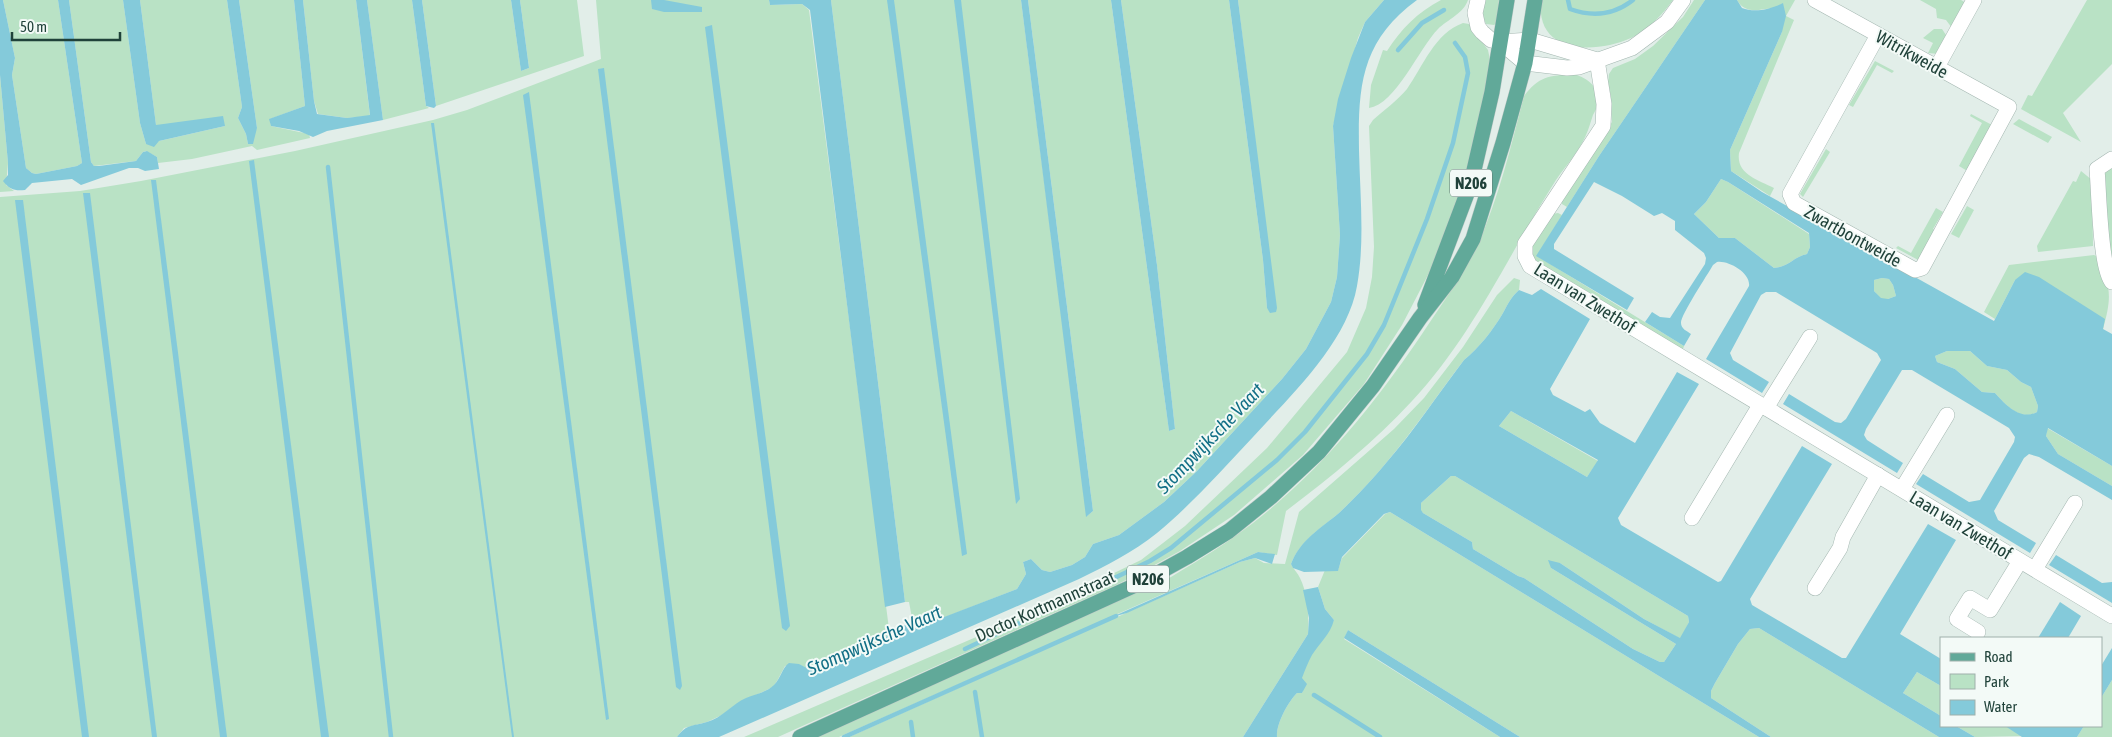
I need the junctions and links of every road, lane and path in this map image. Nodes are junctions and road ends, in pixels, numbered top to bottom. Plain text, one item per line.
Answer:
1 (1478, 0) edge
2 (1507, 0) edge
3 (1535, 0) edge
4 (1683, 0) edge
5 (1815, 0) edge
6 (1974, 0) edge
7 (1878, 35) junction
8 (1530, 40) junction
9 (1500, 42) junction
10 (1597, 60) junction
11 (1525, 63) junction
12 (1937, 68) junction
13 (2009, 108) joint
14 (2112, 159) edge
15 (2112, 282) edge
16 (1420, 318) junction
17 (1810, 337) dead end
18 (1763, 406) junction
19 (1947, 415) dead end
20 (1878, 475) junction
21 (1902, 489) junction
22 (2075, 503) dead end
23 (1692, 518) dead end
24 (2020, 561) junction
25 (2035, 569) junction
26 (1815, 588) dead end
27 (2112, 616) edge
28 (1978, 632) dead end
29 (800, 737) edge

1 - 9 street
2 - 9 main road, N206
3 - 8 main road, N206
4 - 10 street
5 - 7 street, Witrikweide
6 - 12 street
7 - 12 street, Witrikweide
7 - 13 street, Zwartbontweide
8 - 9 street
8 - 10 street
8 - 11 main road, Doctor Kortmannstraat / N206
9 - 11 street
9 - 16 main road, Doctor Kortmannstraat / N206
10 - 11 street
10 - 18 street, Laan van Zwethof
11 - 16 main road, Doctor Kortmannstraat / N206
12 - 13 street, Witrikweide
14 - 15 street
16 - 29 main road, Doctor Kortmannstraat / N206
17 - 18 street
18 - 20 street, Laan van Zwethof
18 - 23 street
19 - 21 street, Laan van Zwethof
20 - 21 street, Laan van Zwethof
20 - 26 street
21 - 24 street, Laan van Zwethof
22 - 25 street
24 - 25 street, Laan van Zwethof
24 - 28 street, Laan van Zwethof
25 - 27 street, Laan van Zwethof

